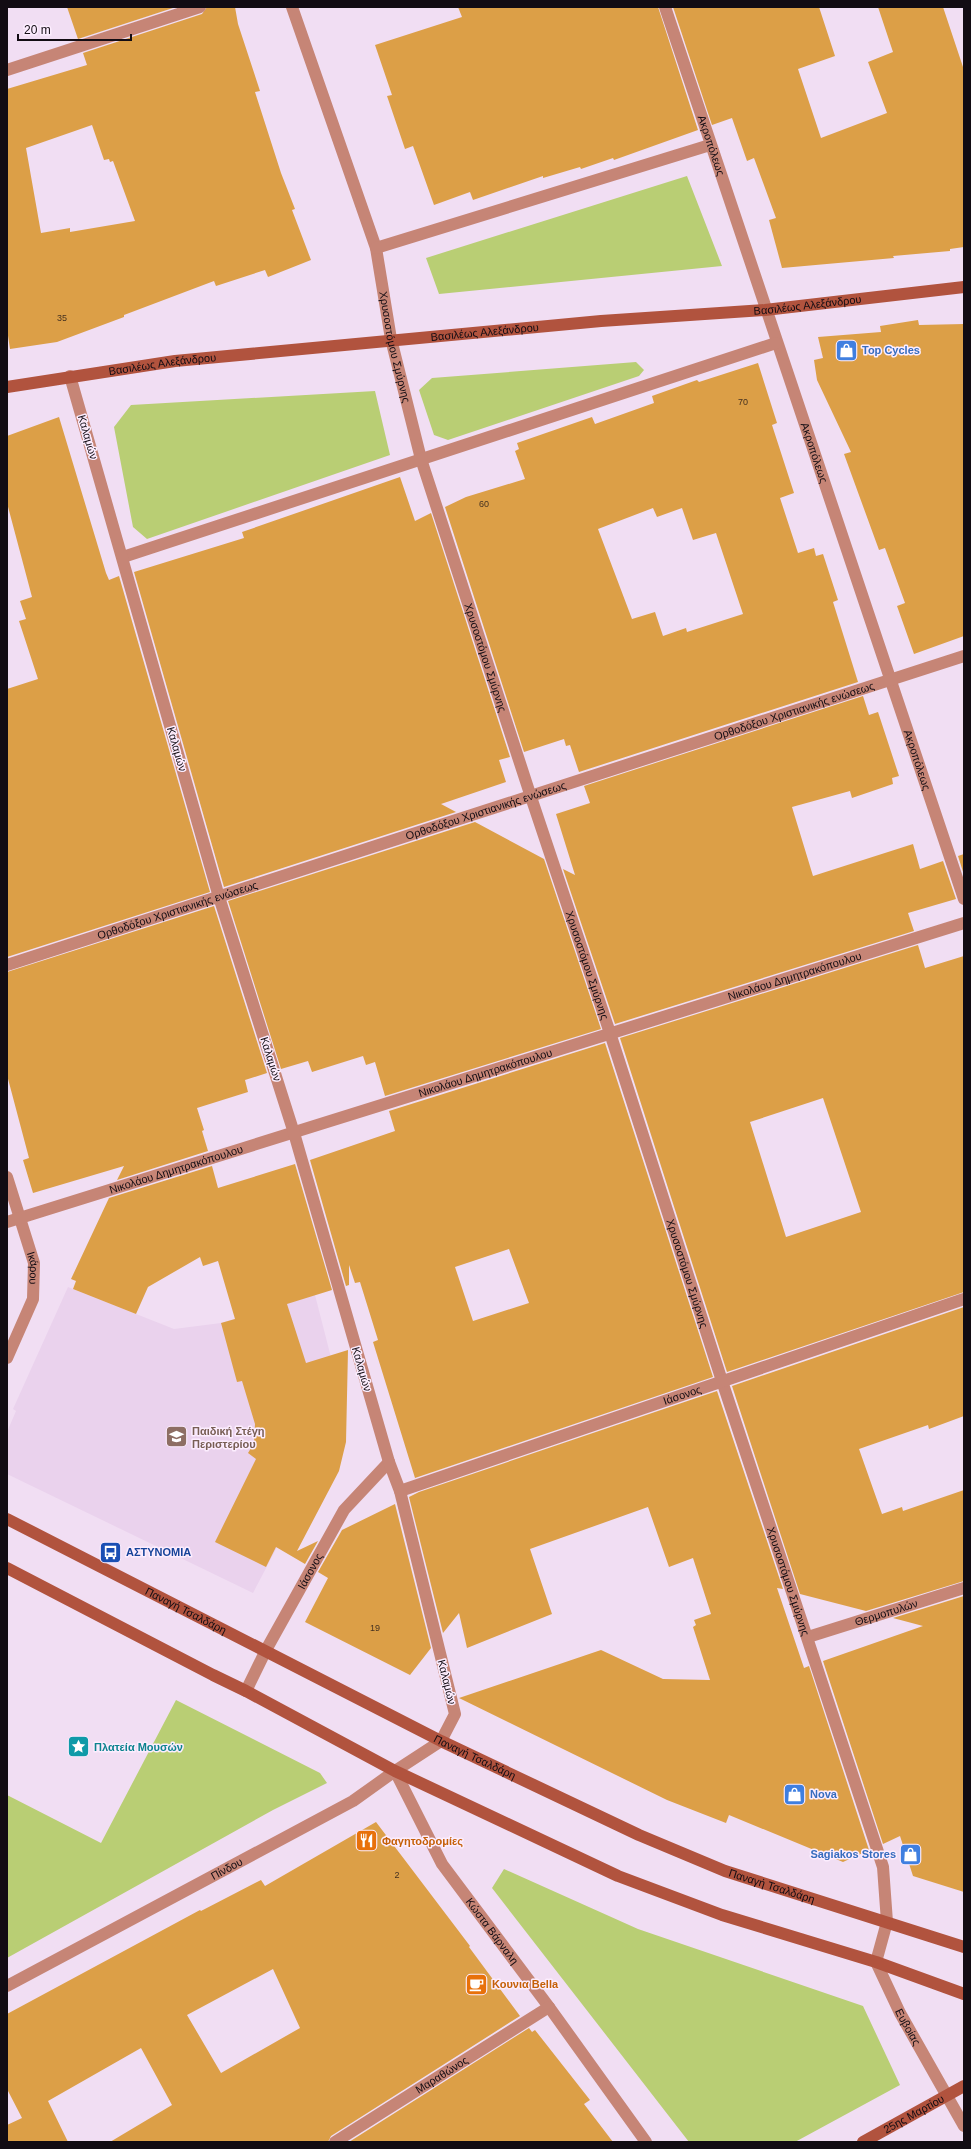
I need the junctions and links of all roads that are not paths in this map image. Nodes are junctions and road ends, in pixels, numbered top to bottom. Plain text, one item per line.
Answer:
1 (200, 7) edge
2 (292, 7) edge
3 (665, 7) edge
4 (7, 70) edge
5 (710, 145) junction
6 (376, 248) junction
7 (964, 287) edge
8 (765, 310) junction
9 (391, 340) junction
10 (776, 342) junction
11 (70, 376) junction
12 (7, 387) edge
13 (421, 459) junction
14 (123, 557) junction
15 (964, 656) edge
16 (891, 680) junction
17 (530, 796) junction
18 (219, 897) junction
19 (964, 899) edge
20 (964, 923) edge
21 (7, 966) edge
22 (610, 1033) junction
23 (294, 1133) junction
24 (7, 1177) edge
25 (20, 1218) junction
26 (7, 1222) edge
27 (964, 1299) edge
28 (7, 1358) edge
29 (722, 1381) junction
30 (389, 1462) junction
31 (400, 1491) junction
32 (7, 1519) edge
33 (7, 1568) edge
34 (964, 1588) edge
35 (808, 1637) junction
36 (266, 1650) junction
37 (246, 1691) junction
38 (441, 1741) junction
39 (395, 1771) junction
40 (887, 1922) junction
41 (964, 1947) edge
42 (876, 1962) junction
43 (7, 1986) edge
44 (964, 1994) edge
45 (549, 2007) junction
46 (964, 2086) edge
47 (947, 2095) junction
48 (964, 2126) edge
49 (335, 2142) edge
50 (646, 2142) edge
51 (863, 2142) edge

1 - 4 street
2 - 6 street, Χρυσοστόμου Σμύρνης
3 - 5 street, Ακροπόλεως
5 - 6 street
5 - 8 street, Ακροπόλεως
6 - 9 street, Χρυσοστόμου Σμύρνης
7 - 8 main road, Βασιλέως Αλεξάνδρου
8 - 9 main road, Βασιλέως Αλεξάνδρου
8 - 10 street, Ακροπόλεως
9 - 11 main road, Βασιλέως Αλεξάνδρου
9 - 13 street, Χρυσοστόμου Σμύρνης
10 - 13 street
10 - 16 street, Ακροπόλεως
11 - 12 main road, Βασιλέως Αλεξάνδρου
11 - 14 street, Καλαμών
13 - 14 street
13 - 17 street, Χρυσοστόμου Σμύρνης
14 - 18 street, Καλαμών
15 - 16 street, Ορθοδόξου Χριστιανικής ενώσεως
16 - 17 street, Ορθοδόξου Χριστιανικής ενώσεως
16 - 19 street, Ακροπόλεως
17 - 18 street, Ορθοδόξου Χριστιανικής ενώσεως
17 - 22 street, Χρυσοστόμου Σμύρνης
18 - 21 street, Ορθοδόξου Χριστιανικής ενώσεως
18 - 23 street, Καλαμών
20 - 22 street, Νικολάου Δημητρακόπουλου
22 - 23 street, Νικολάου Δημητρακόπουλου
22 - 29 street, Χρυσοστόμου Σμύρνης
23 - 25 street, Νικολάου Δημητρακόπουλου
23 - 30 street, Καλαμών
24 - 25 street, Ικάρου
25 - 26 street, Νικολάου Δημητρακόπουλου
25 - 28 street, Ικάρου
27 - 29 street, Ιάσονος
29 - 31 street, Ιάσονος
29 - 35 street, Χρυσοστόμου Σμύρνης
30 - 31 street, Καλαμών
30 - 36 street, Ιάσονος
31 - 38 street, Καλαμών
32 - 36 main road, Παναγή Τσαλδάρη
33 - 37 main road
34 - 35 street, Θερμοπυλών
35 - 40 street, Χρυσοστόμου Σμύρνης
36 - 37 street, Ιάσονος
36 - 38 main road, Παναγή Τσαλδάρη
37 - 39 main road
38 - 39 street, Πίνδου
38 - 40 main road, Παναγή Τσαλδάρη
39 - 42 main road
39 - 43 street, Πίνδου
39 - 45 street, Κώστα Βάρναλη
40 - 41 main road, Παναγή Τσαλδάρη
40 - 42 street
42 - 44 main road
42 - 47 street, Ευβοίας
45 - 49 street, Μαραθώνος
45 - 50 street, Κώστα Βάρναλη
46 - 47 main road, 25ης Μαρτίου
47 - 48 street, Ευβοίας
47 - 51 main road, 25ης Μαρτίου

